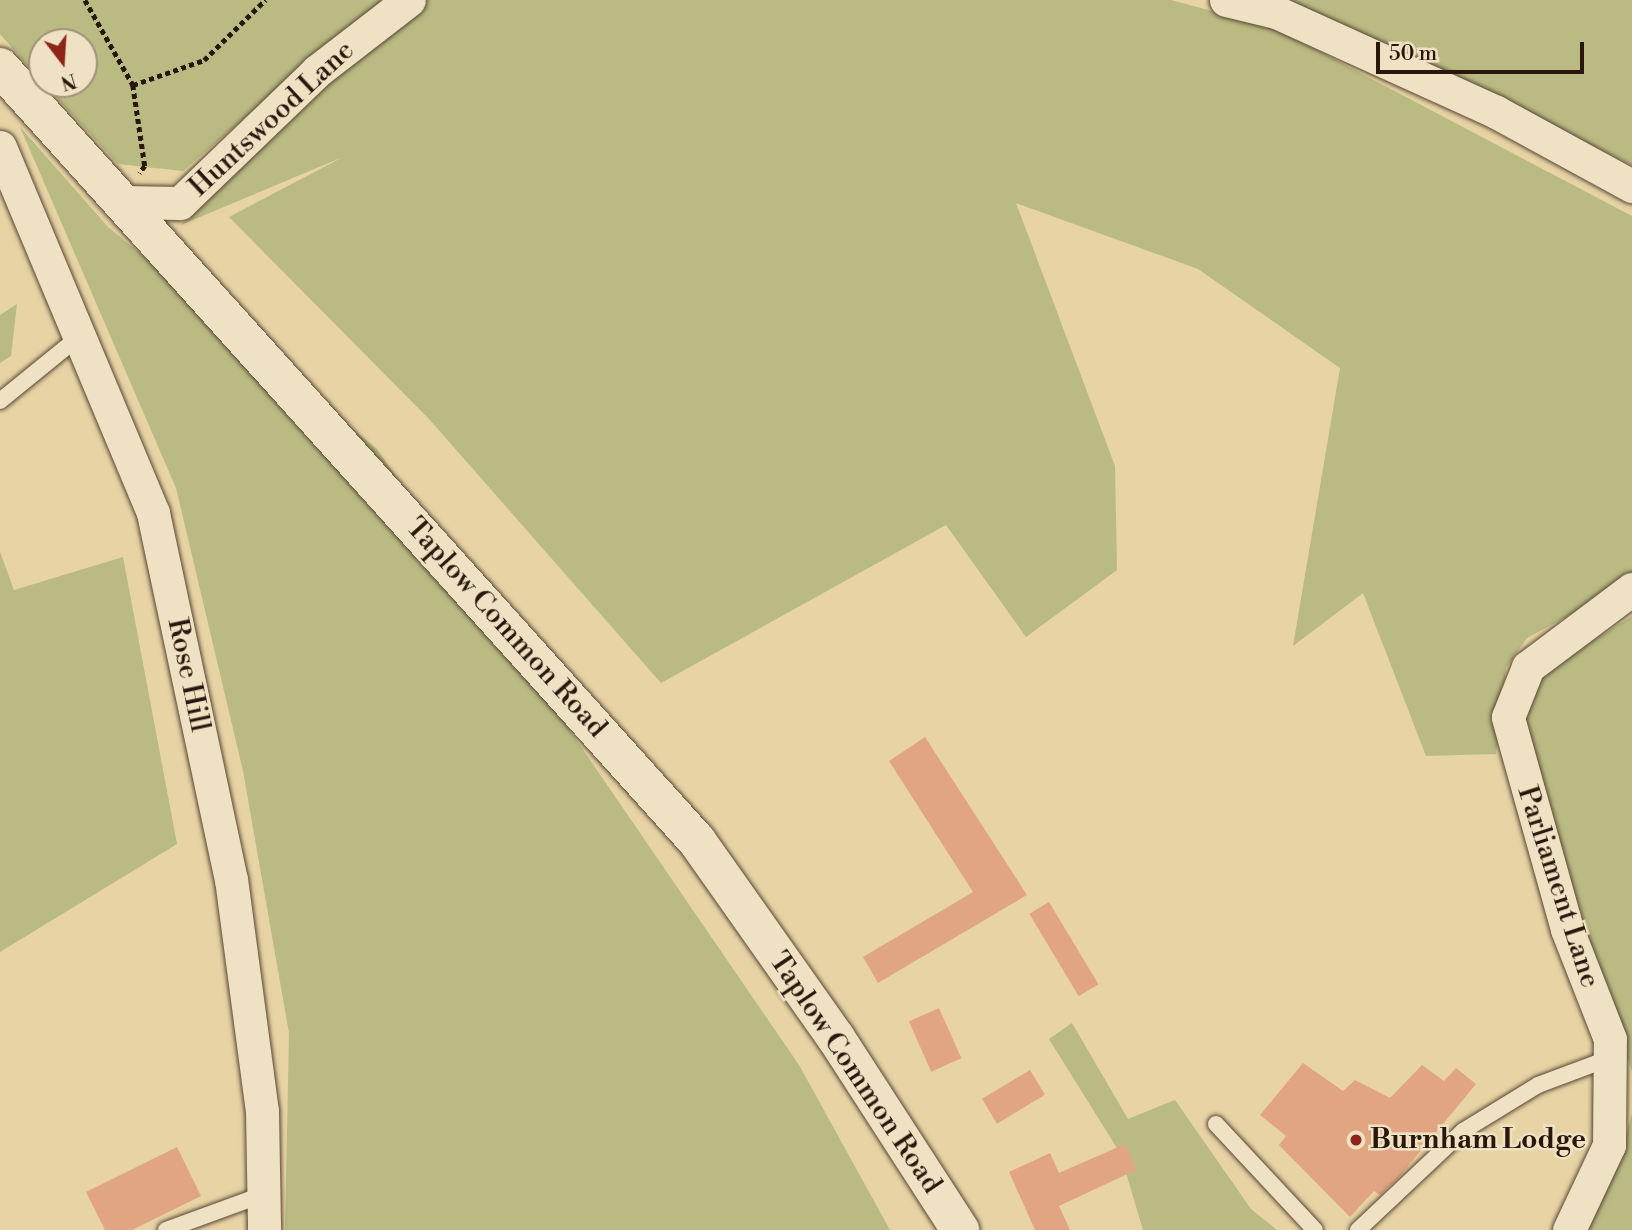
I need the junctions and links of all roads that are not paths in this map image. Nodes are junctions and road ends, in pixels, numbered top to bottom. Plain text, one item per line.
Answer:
1 (409, 0) edge
2 (1226, 0) edge
3 (0, 67) edge
4 (0, 147) edge
5 (1632, 186) edge
6 (123, 202) junction
7 (80, 336) junction
8 (0, 401) edge
9 (1632, 590) edge
10 (1610, 1058) junction
11 (1216, 1124) dead end
12 (259, 1196) junction
13 (166, 1230) edge
14 (264, 1230) edge
15 (960, 1230) edge
16 (1315, 1230) edge
17 (1358, 1230) edge
18 (1569, 1230) edge

1 - 6 street, Huntswood Lane
2 - 5 street
3 - 6 street, Taplow Common Road
4 - 7 street, Rose Hill
6 - 15 street, Taplow Common Road
7 - 8 lane
7 - 12 street, Rose Hill
9 - 10 street, Parliament Lane
10 - 17 lane
10 - 18 street, Parliament Lane
11 - 16 lane
12 - 13 lane
12 - 14 street, Rose Hill

